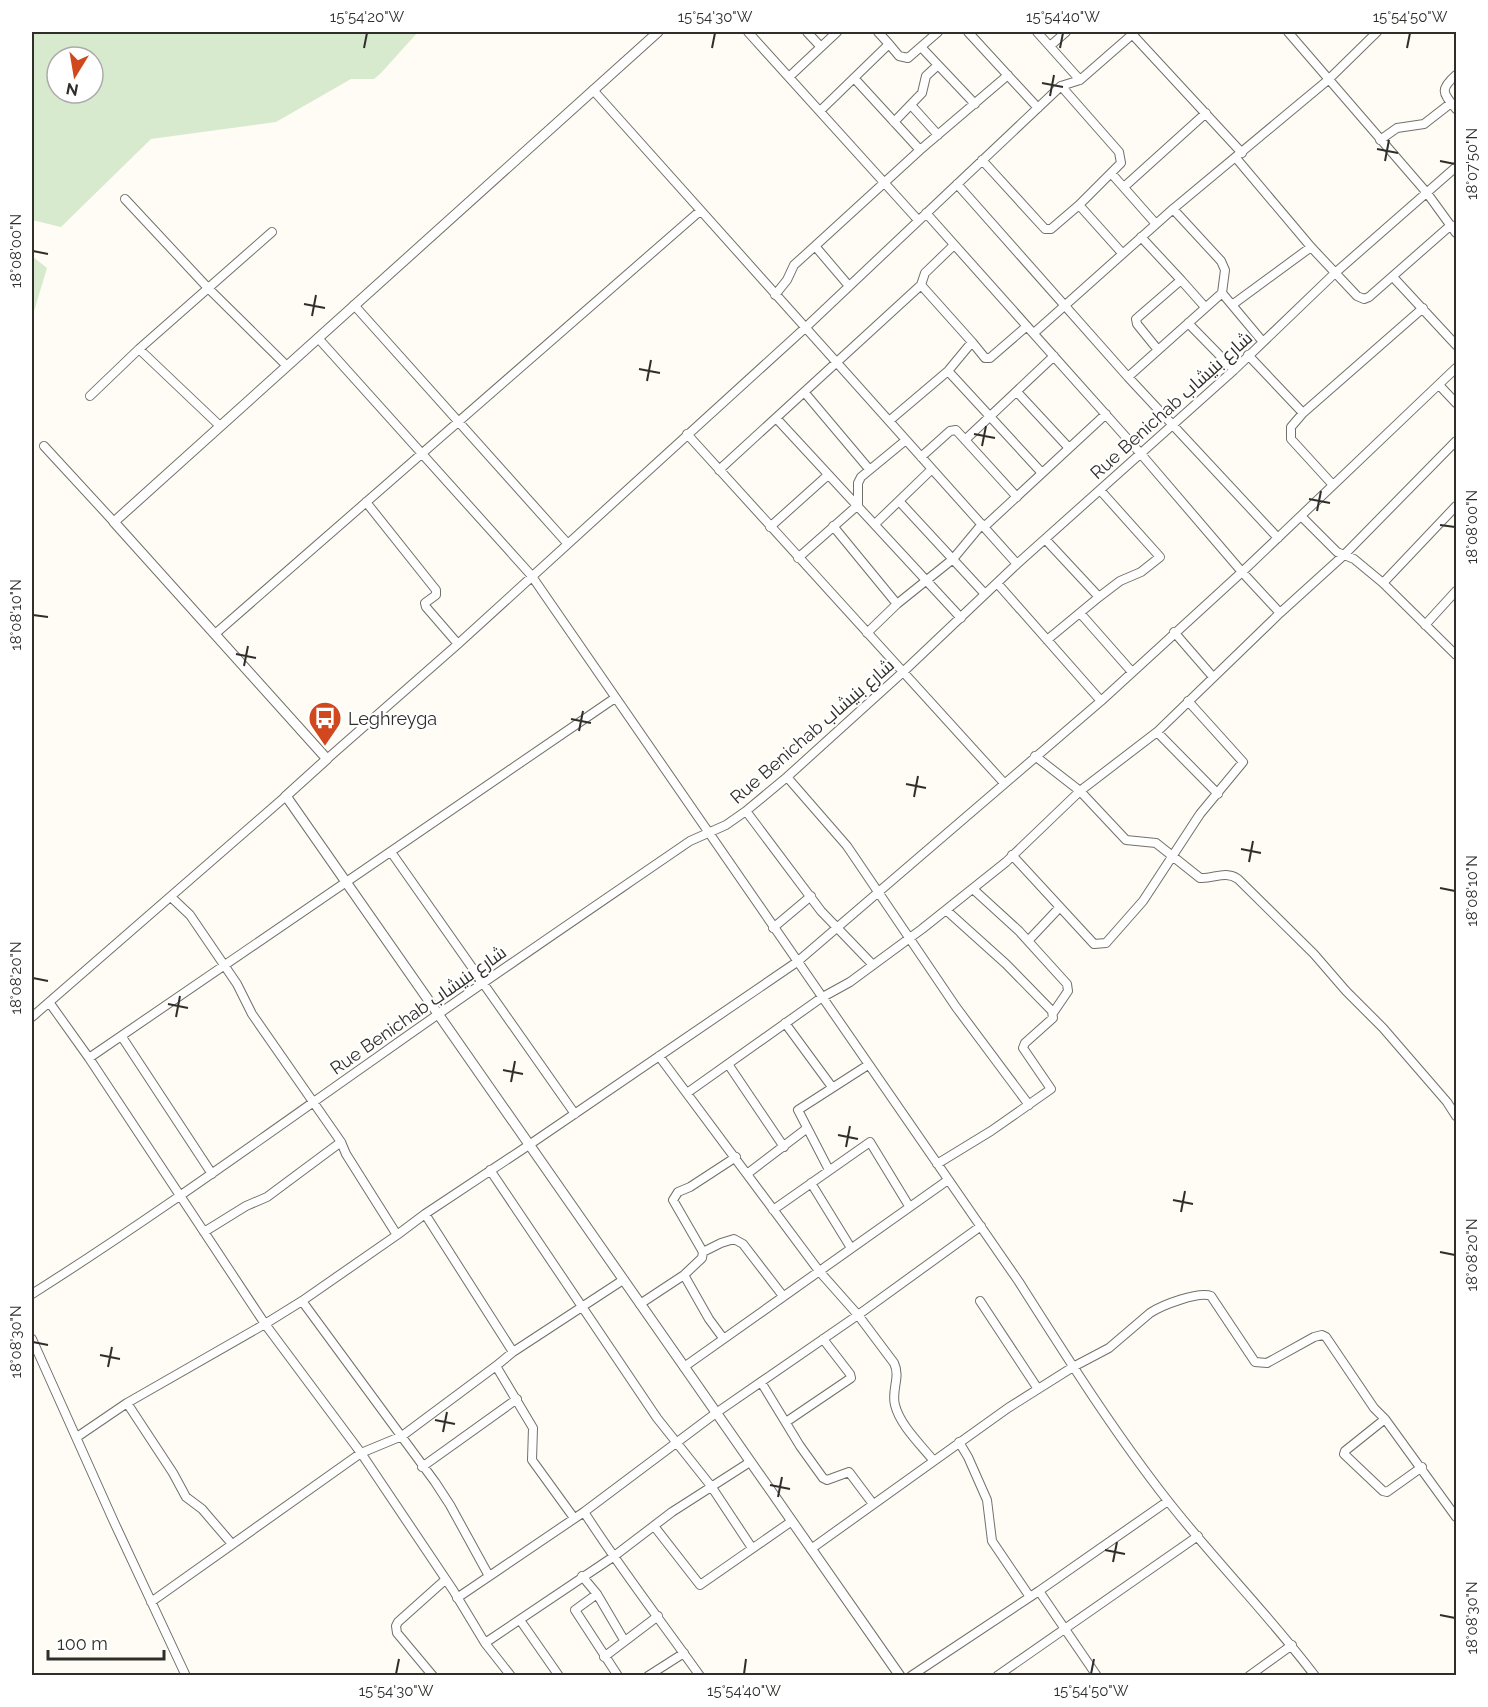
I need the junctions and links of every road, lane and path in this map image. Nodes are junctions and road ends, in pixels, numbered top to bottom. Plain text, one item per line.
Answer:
1 (658, 32) edge
2 (748, 32) edge
3 (807, 32) edge
4 (837, 32) edge
5 (878, 32) edge
6 (938, 32) edge
7 (968, 32) edge
8 (1037, 32) edge
9 (1066, 32) edge
10 (1288, 32) edge
11 (1377, 32) edge
12 (1134, 33) edge
13 (889, 44) junction
14 (1050, 46) junction
15 (821, 47) junction
16 (921, 47) junction
17 (938, 65) junction
18 (1008, 75) junction
19 (1456, 75) edge
20 (789, 77) junction
21 (854, 78) junction
22 (1080, 80) junction
23 (1328, 80) junction
24 (1061, 86) junction
25 (593, 90) junction
26 (975, 104) junction
27 (911, 105) junction
28 (1454, 106) edge
29 (1038, 108) junction
30 (820, 111) junction
31 (1206, 113) junction
32 (894, 122) junction
33 (938, 135) junction
34 (1380, 140) junction
35 (920, 150) junction
36 (1239, 155) junction
37 (982, 160) junction
38 (1456, 167) edge
39 (1111, 173) junction
40 (884, 183) junction
41 (957, 184) junction
42 (1124, 187) junction
43 (1427, 193) junction
44 (125, 199) dead end
45 (1079, 205) junction
46 (1173, 209) junction
47 (700, 211) junction
48 (926, 213) junction
49 (918, 220) junction
50 (1156, 224) junction
51 (1454, 229) edge
52 (272, 232) dead end
53 (1141, 237) junction
54 (954, 245) junction
55 (815, 246) junction
56 (1311, 247) junction
57 (1122, 253) junction
58 (1335, 273) junction
59 (1393, 277) junction
60 (1181, 280) junction
61 (921, 285) junction
62 (849, 286) junction
63 (208, 288) junction
64 (1222, 292) junction
65 (776, 295) junction
66 (354, 305) junction
67 (1065, 305) junction
68 (1232, 305) junction
69 (1205, 307) junction
70 (1423, 308) junction
71 (1188, 323) junction
72 (1027, 326) junction
73 (805, 328) junction
74 (1034, 333) junction
75 (318, 338) junction
76 (972, 342) junction
77 (1263, 342) junction
78 (1456, 345) edge
79 (139, 349) junction
80 (1158, 350) junction
81 (1248, 355) junction
82 (1054, 356) junction
83 (837, 364) junction
84 (287, 366) junction
85 (1456, 368) edge
86 (1234, 369) junction
87 (948, 371) junction
88 (1128, 377) junction
89 (1439, 385) junction
90 (1017, 392) junction
91 (805, 393) junction
92 (90, 396) dead end
93 (1456, 403) edge
94 (1303, 413) junction
95 (1106, 414) junction
96 (990, 416) junction
97 (776, 418) junction
98 (459, 421) junction
99 (889, 421) junction
100 (1173, 425) junction
101 (220, 426) junction
102 (687, 434) junction
103 (906, 440) junction
104 (965, 440) junction
105 (1456, 441) edge
106 (44, 446) dead end
107 (1069, 448) junction
108 (421, 454) junction
109 (1141, 454) junction
110 (921, 457) junction
111 (869, 469) junction
112 (932, 469) junction
113 (719, 470) junction
114 (1042, 473) junction
115 (828, 475) junction
116 (1333, 485) junction
117 (1100, 490) junction
118 (1017, 497) junction
119 (899, 501) junction
120 (366, 502) junction
121 (858, 505) junction
122 (1456, 506) edge
123 (1301, 516) junction
124 (114, 522) junction
125 (875, 524) junction
126 (833, 526) junction
127 (983, 526) junction
128 (770, 527) junction
129 (1278, 538) junction
130 (1045, 539) junction
131 (567, 543) junction
132 (1344, 555) junction
133 (798, 558) junction
134 (953, 559) junction
135 (1017, 564) junction
136 (1242, 572) junction
137 (531, 575) junction
138 (927, 581) junction
139 (997, 583) junction
140 (1383, 584) junction
141 (1456, 591) edge
142 (985, 594) junction
143 (1099, 597) junction
144 (897, 604) junction
145 (1080, 613) junction
146 (1280, 613) junction
147 (961, 618) junction
148 (1425, 625) junction
149 (867, 633) junction
150 (1174, 633) junction
151 (215, 634) junction
152 (1047, 640) junction
153 (458, 644) junction
154 (1456, 655) edge
155 (903, 672) junction
156 (1132, 672) junction
157 (1213, 677) junction
158 (615, 698) junction
159 (1101, 701) junction
160 (1188, 701) junction
161 (1157, 732) junction
162 (1035, 756) junction
163 (327, 759) junction
164 (787, 777) junction
165 (1004, 783) junction
166 (1080, 791) junction
167 (1218, 794) junction
168 (286, 796) junction
169 (746, 811) junction
170 (709, 832) junction
171 (391, 852) junction
172 (1012, 855) junction
173 (1172, 856) junction
174 (346, 883) junction
175 (973, 889) junction
176 (878, 891) junction
177 (811, 896) junction
178 (171, 897) junction
179 (1060, 907) junction
180 (946, 910) junction
181 (837, 926) junction
182 (773, 928) junction
183 (909, 938) junction
184 (1028, 941) junction
185 (796, 962) junction
186 (873, 965) junction
187 (223, 966) junction
188 (482, 982) junction
189 (821, 998) junction
190 (49, 1002) junction
191 (1053, 1013) junction
192 (438, 1014) junction
193 (32, 1017) edge
194 (785, 1023) junction
195 (122, 1037) junction
196 (660, 1056) junction
197 (89, 1058) junction
198 (728, 1064) junction
199 (868, 1065) junction
200 (832, 1087) junction
201 (687, 1093) junction
202 (313, 1102) junction
203 (1029, 1105) junction
204 (575, 1114) junction
205 (1456, 1116) edge
206 (806, 1129) junction
207 (341, 1142) junction
208 (529, 1145) junction
209 (784, 1147) junction
210 (736, 1157) junction
211 (937, 1164) junction
212 (490, 1170) junction
213 (829, 1170) junction
214 (747, 1173) junction
215 (212, 1174) junction
216 (948, 1180) junction
217 (811, 1183) junction
218 (180, 1195) junction
219 (909, 1206) junction
220 (773, 1210) junction
221 (425, 1214) junction
222 (981, 1226) junction
223 (204, 1232) junction
224 (397, 1235) junction
225 (850, 1248) junction
226 (703, 1252) junction
227 (819, 1271) junction
228 (684, 1275) junction
229 (623, 1280) junction
230 (32, 1294) edge
231 (783, 1296) junction
232 (302, 1300) junction
233 (980, 1301) dead end
234 (640, 1304) junction
235 (581, 1306) junction
236 (858, 1316) junction
237 (265, 1324) junction
238 (723, 1338) junction
239 (32, 1339) edge
240 (823, 1339) junction
241 (513, 1352) junction
242 (496, 1366) junction
243 (684, 1367) junction
244 (1073, 1367) junction
245 (761, 1382) junction
246 (1038, 1389) junction
247 (517, 1399) junction
248 (127, 1403) junction
249 (716, 1413) junction
250 (1385, 1419) junction
251 (786, 1422) junction
252 (402, 1436) junction
253 (77, 1437) junction
254 (959, 1442) junction
255 (677, 1443) junction
256 (361, 1453) junction
257 (933, 1460) junction
258 (750, 1462) junction
259 (422, 1467) junction
260 (1422, 1467) junction
261 (711, 1486) junction
262 (1168, 1501) junction
263 (873, 1504) junction
264 (584, 1512) junction
265 (1456, 1517) edge
266 (574, 1518) junction
267 (792, 1521) junction
268 (654, 1526) junction
269 (1198, 1536) junction
270 (232, 1544) junction
271 (752, 1548) junction
272 (811, 1549) junction
273 (613, 1557) junction
274 (489, 1576) junction
275 (582, 1576) junction
276 (445, 1580) junction
277 (1039, 1591) junction
278 (597, 1594) junction
279 (1030, 1597) junction
280 (457, 1598) junction
281 (151, 1602) junction
282 (658, 1616) junction
283 (520, 1620) junction
284 (1066, 1629) junction
285 (624, 1640) junction
286 (486, 1643) junction
287 (1292, 1645) junction
288 (684, 1653) junction
289 (604, 1657) junction
290 (186, 1676) edge
291 (433, 1676) edge
292 (511, 1676) edge
293 (560, 1676) edge
294 (618, 1676) edge
295 (648, 1676) edge
296 (700, 1676) edge
297 (900, 1676) edge
298 (911, 1676) edge
299 (997, 1676) edge
300 (1097, 1676) edge
301 (1249, 1676) edge
302 (1315, 1676) edge

1 - 25 street
2 - 20 street
3 - 15 street
4 - 15 street
5 - 13 street
6 - 16 street
7 - 18 street
8 - 14 street
9 - 14 street
10 - 23 street
11 - 23 street
12 - 22 street
12 - 31 street
13 - 16 street
13 - 21 street
14 - 22 street
15 - 20 street
16 - 17 street
17 - 26 street
17 - 27 street
18 - 26 street
18 - 29 street
19 - 28 street
20 - 30 street
21 - 30 street
21 - 32 street
22 - 24 street
23 - 34 street
23 - 36 street
24 - 29 street
24 - 39 street
25 - 47 street
25 - 66 street
26 - 33 street
27 - 32 street
27 - 33 street
28 - 34 street
29 - 37 street
30 - 40 street
31 - 36 street
31 - 42 street
32 - 35 street
33 - 35 street
34 - 43 street
35 - 40 street
36 - 46 street
36 - 56 street
37 - 41 street
37 - 45 street
38 - 43 street, Rue Benichab شارع بنيشاب
39 - 42 street
39 - 45 street
40 - 49 street
40 - 55 street
41 - 48 street
41 - 67 street
42 - 50 street
43 - 51 street
43 - 58 street, Rue Benichab شارع بنيشاب
44 - 63 street
45 - 57 street
46 - 50 street
46 - 64 street
47 - 65 street
47 - 98 street
48 - 49 street
48 - 54 street
49 - 62 street
50 - 53 street
51 - 59 street
52 - 63 street
53 - 57 street
53 - 60 street
54 - 61 street
54 - 72 street
55 - 62 street
55 - 65 street
56 - 58 street
56 - 68 street
57 - 67 street
58 - 59 street
58 - 77 street, Rue Benichab شارع بنيشاب
59 - 70 street
60 - 69 street
60 - 80 street
61 - 76 street
61 - 83 street
62 - 73 street
63 - 79 street
63 - 84 street
64 - 68 street
64 - 69 street
65 - 73 street
66 - 75 street
66 - 98 street
67 - 74 street
67 - 88 street
68 - 77 street
69 - 71 street
70 - 78 street
70 - 94 street
71 - 80 street
71 - 86 street
72 - 74 street
72 - 76 street
73 - 83 street
73 - 102 street
74 - 82 street
75 - 84 street
75 - 108 street
76 - 87 street
77 - 81 street, Rue Benichab شارع بنيشاب
79 - 92 street
79 - 101 street
80 - 88 street
81 - 86 street, Rue Benichab شارع بنيشاب
81 - 94 street
82 - 90 street
82 - 95 street
83 - 91 street
83 - 99 street
84 - 101 street
85 - 89 street
86 - 100 street, Rue Benichab شارع بنيشاب
87 - 96 street
87 - 99 street
88 - 100 street
89 - 93 street
89 - 116 street
90 - 96 street
90 - 107 street
91 - 97 street
91 - 111 street
94 - 116 street
95 - 107 street
95 - 109 street
96 - 104 street
96 - 114 street
97 - 113 street
97 - 115 street
98 - 108 street
98 - 131 street
99 - 103 street
100 - 109 street, Rue Benichab شارع بنيشاب
100 - 129 street
101 - 124 street
102 - 113 street
102 - 131 street
103 - 110 street
103 - 111 street
104 - 110 street
104 - 118 street
105 - 132 street
106 - 124 street
107 - 114 street
108 - 120 street
108 - 137 street
109 - 117 street, Rue Benichab شارع بنيشاب
109 - 136 street
110 - 112 street
111 - 121 street
112 - 119 street
112 - 127 street
113 - 128 street
114 - 118 street
115 - 121 street
115 - 128 street
116 - 123 street
117 - 130 street, Rue Benichab شارع بنيشاب
117 - 143 street
118 - 127 street
119 - 125 street
119 - 134 street
120 - 151 street
120 - 153 street
121 - 125 street
121 - 126 street
122 - 140 street
123 - 129 street
123 - 132 street
124 - 151 street
125 - 138 street
126 - 133 street
126 - 144 street
127 - 134 street
127 - 135 street
128 - 133 street
129 - 136 street
130 - 135 street, Rue Benichab شارع بنيشاب
130 - 143 street
131 - 137 street
132 - 140 street
132 - 146 street
133 - 149 street
134 - 138 street
134 - 142 street
135 - 139 street, Rue Benichab شارع بنيشاب
136 - 146 street
136 - 150 street
137 - 153 street
137 - 158 street
138 - 144 street
138 - 147 street
139 - 142 street, Rue Benichab شارع بنيشاب
139 - 152 street
140 - 148 street
141 - 148 street
142 - 147 street, Rue Benichab شارع بنيشاب
143 - 145 street
144 - 149 street
145 - 152 street
145 - 156 street
146 - 157 street
147 - 155 street, Rue Benichab شارع بنيشاب
148 - 154 street
149 - 155 street
150 - 156 street
150 - 157 street
151 - 163 street
152 - 159 street
153 - 163 street
155 - 164 street, Rue Benichab شارع بنيشاب
155 - 165 street
156 - 159 street
157 - 160 street
158 - 170 street
158 - 171 street
159 - 162 street
160 - 161 street
160 - 167 street
161 - 166 street
161 - 167 street
162 - 165 street
162 - 166 street
163 - 168 street
164 - 169 street, Rue Benichab شارع بنيشاب
164 - 176 street
165 - 176 street
166 - 172 street
166 - 173 street
167 - 173 street
168 - 174 street
168 - 178 street
169 - 170 street, Rue Benichab شارع بنيشاب
169 - 177 street
170 - 182 street
170 - 188 street, Rue Benichab شارع بنيشاب
171 - 174 street
171 - 188 street
172 - 175 street
172 - 179 street
173 - 179 street
173 - 205 street
174 - 187 street
174 - 192 street
175 - 180 street
175 - 184 street
176 - 181 street
176 - 183 street
177 - 181 street
177 - 182 street
178 - 187 street
178 - 190 street
179 - 184 street
180 - 183 street
180 - 191 street
181 - 185 street
181 - 186 street
182 - 185 street
183 - 186 street
183 - 203 street
184 - 191 street
185 - 189 street
185 - 196 street
186 - 189 street
187 - 195 street
187 - 202 street
188 - 192 street, Rue Benichab شارع بنيشاب
188 - 204 street
189 - 194 street
189 - 199 street
190 - 193 street
190 - 197 street
191 - 203 street
192 - 202 street, Rue Benichab شارع بنيشاب
192 - 208 street
194 - 198 street
194 - 200 street
195 - 197 street
195 - 215 street
196 - 201 street
196 - 204 street
197 - 218 street
198 - 201 street
198 - 209 street
199 - 200 street
199 - 211 street
200 - 206 street
201 - 210 street
202 - 207 street
202 - 215 street, Rue Benichab شارع بنيشاب
203 - 211 street
204 - 208 street
206 - 209 street
206 - 213 street
207 - 223 street
207 - 224 street
208 - 212 street
208 - 229 street
209 - 214 street
210 - 214 street
210 - 226 street
211 - 216 street
212 - 221 street
212 - 235 street
213 - 217 street
213 - 219 street
214 - 220 street
215 - 218 street, Rue Benichab شارع بنيشاب
216 - 219 street
216 - 222 street
217 - 220 street
217 - 225 street
218 - 223 street
218 - 230 street, Rue Benichab شارع بنيشاب
219 - 225 street
220 - 227 street
221 - 224 street
221 - 241 street
222 - 236 street
222 - 244 street
223 - 237 street
224 - 232 street
225 - 227 street
226 - 228 street
226 - 231 street
227 - 231 street
227 - 236 street
228 - 234 street
228 - 238 street
229 - 234 street
229 - 235 street
231 - 238 street
232 - 237 street
232 - 252 street
233 - 246 street
234 - 243 street
235 - 241 street
235 - 255 street
236 - 240 street
236 - 257 street
237 - 248 street
237 - 256 street
238 - 243 street
239 - 253 street
240 - 245 street
240 - 251 street
241 - 242 street
242 - 247 street
242 - 252 street
243 - 249 street
244 - 246 street
244 - 250 street
244 - 262 street
245 - 249 street
245 - 251 street
246 - 254 street
247 - 259 street
247 - 266 street
248 - 253 street
248 - 270 street
249 - 255 street
249 - 258 street
250 - 260 street
250 - 260 street
251 - 263 street
252 - 256 street
252 - 259 street
253 - 281 street
254 - 257 street
254 - 279 street
255 - 261 street
255 - 264 street
256 - 270 street
256 - 276 street
257 - 263 street
258 - 261 street
258 - 267 street
259 - 274 street
260 - 265 street
261 - 268 street
261 - 271 street
262 - 269 street
262 - 277 street
263 - 272 street
264 - 266 street
264 - 273 street
266 - 274 street
267 - 271 street
267 - 272 street
268 - 271 street
268 - 273 street
269 - 284 street
269 - 287 street
270 - 281 street
272 - 297 street
273 - 275 street
273 - 282 street
274 - 280 street
275 - 278 street
275 - 283 street
276 - 280 street
276 - 291 street
277 - 279 street
277 - 284 street
278 - 285 street
278 - 289 street
279 - 298 street
280 - 286 street
281 - 290 street
282 - 285 street
282 - 288 street
283 - 286 street
283 - 293 street
284 - 299 street
284 - 300 street
285 - 289 street
286 - 292 street
287 - 301 street
287 - 302 street
288 - 295 street
288 - 296 street
289 - 294 street

